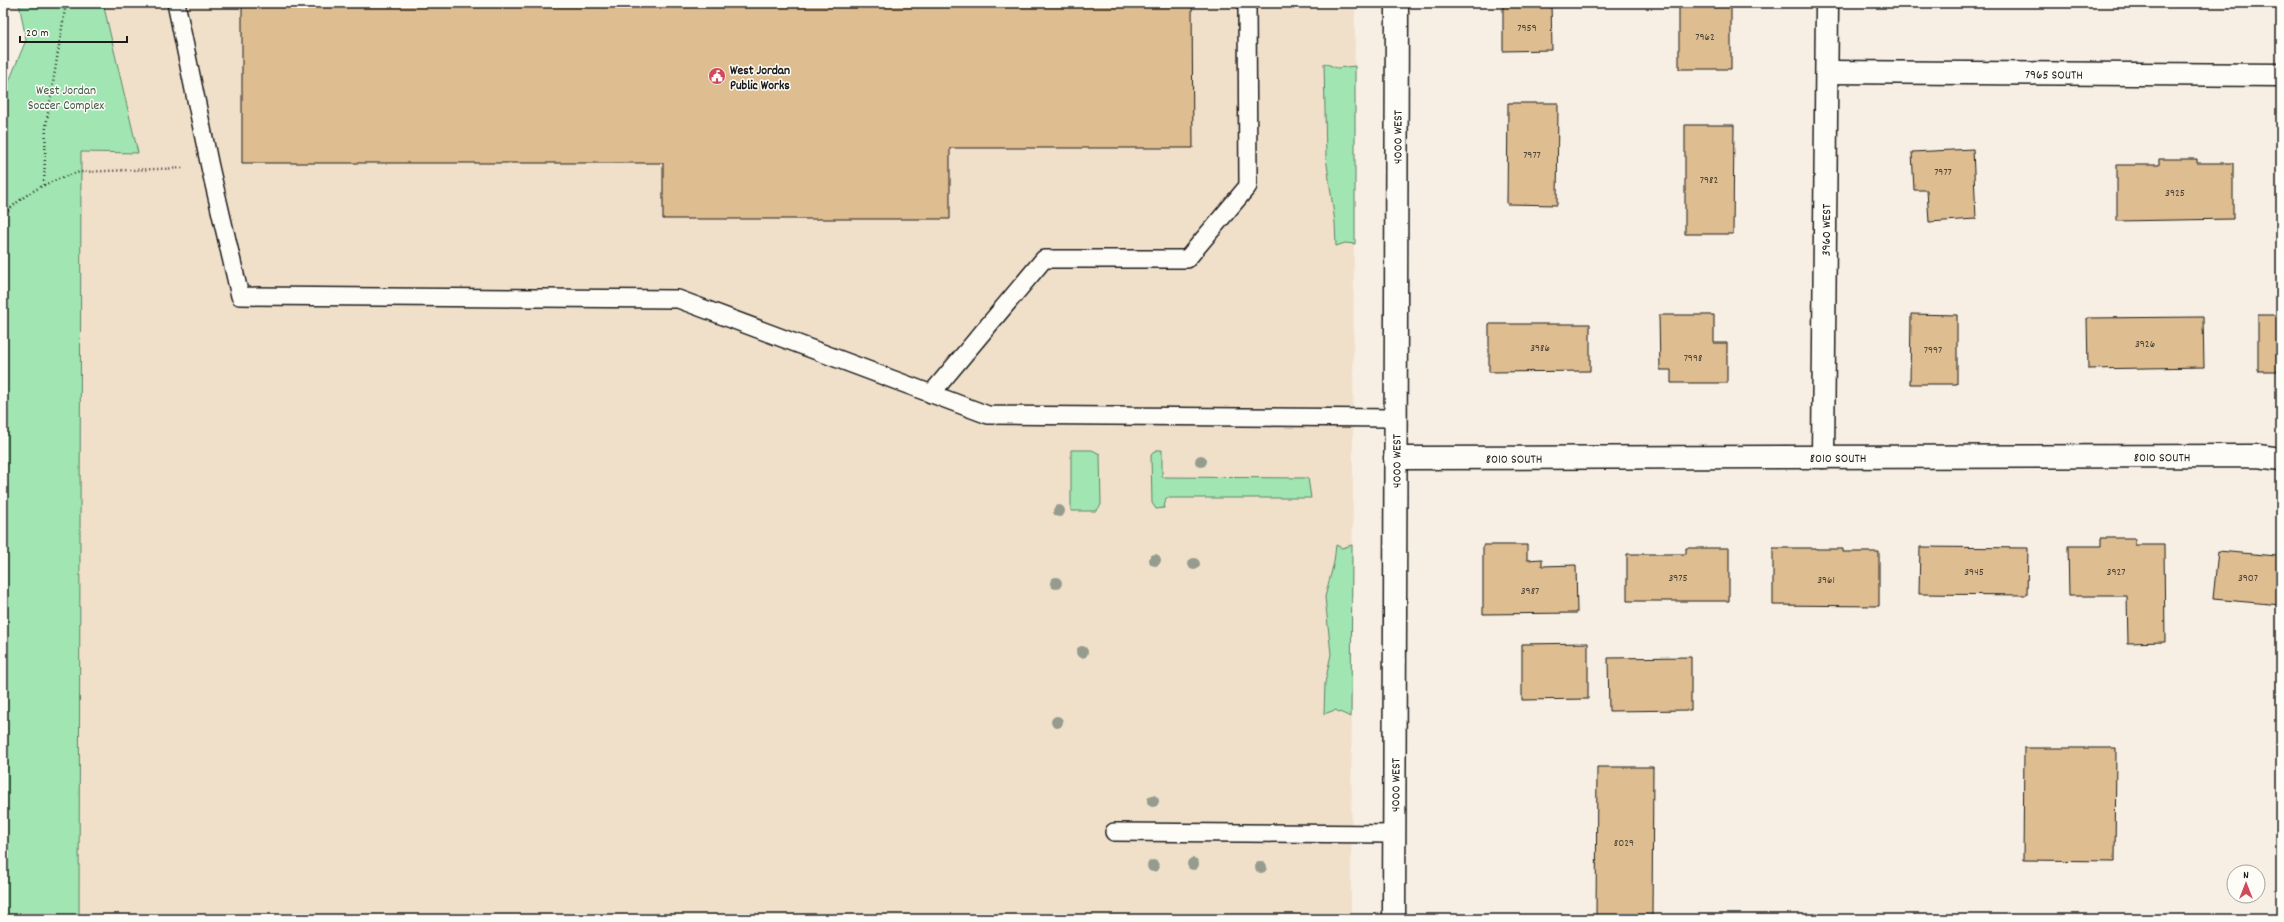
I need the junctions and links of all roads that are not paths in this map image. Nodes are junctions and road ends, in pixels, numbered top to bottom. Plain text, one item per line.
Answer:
1 (176, 3) edge
2 (1247, 3) edge
3 (1397, 3) edge
4 (1827, 3) edge
5 (1827, 72) junction
6 (2281, 75) edge
7 (931, 394) junction
8 (1395, 418) junction
9 (1823, 457) junction
10 (1395, 458) junction
11 (2281, 460) edge
12 (1114, 832) dead end
13 (1394, 834) junction
14 (1394, 919) edge

1 - 7 lane
2 - 7 lane
3 - 8 street, 4000 WEST
4 - 5 street, 3960 WEST
5 - 6 street, 7965 SOUTH
5 - 9 street, 3960 WEST
7 - 8 lane
8 - 10 street, 4000 WEST
9 - 10 street, 8010 SOUTH
9 - 11 street, 8010 SOUTH
10 - 13 street, 4000 WEST
12 - 13 lane
13 - 14 street, 4000 WEST

